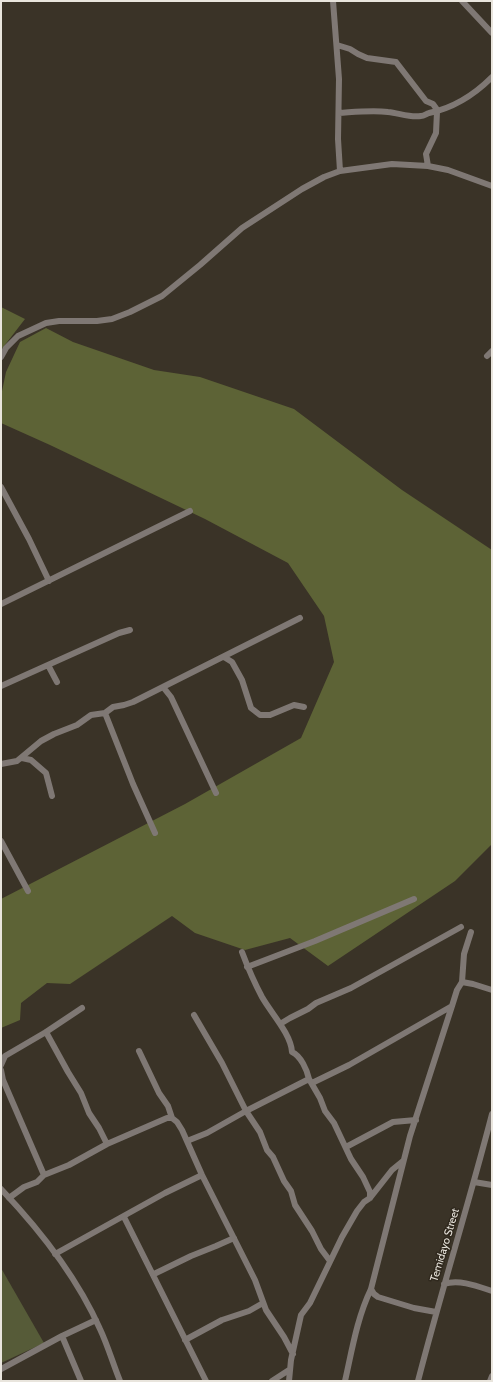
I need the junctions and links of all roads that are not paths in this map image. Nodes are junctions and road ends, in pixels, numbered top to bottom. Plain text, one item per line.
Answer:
1 (333, 1) edge
2 (462, 1) edge
3 (492, 33) edge
4 (337, 45) junction
5 (492, 77) edge
6 (438, 112) junction
7 (339, 113) junction
8 (428, 166) junction
9 (340, 171) junction
10 (492, 186) edge
11 (492, 351) edge
12 (487, 356) dead end
13 (1, 357) edge
14 (1, 487) edge
15 (190, 512) dead end
16 (49, 581) junction
17 (1, 604) edge
18 (300, 618) dead end
19 (130, 630) dead end
20 (224, 657) junction
21 (48, 665) junction
22 (57, 682) dead end
23 (1, 686) edge
24 (163, 687) junction
25 (304, 707) dead end
26 (105, 713) junction
27 (22, 758) junction
28 (1, 764) edge
29 (216, 793) dead end
30 (52, 796) dead end
31 (155, 833) dead end
32 (1, 841) edge
33 (28, 891) dead end
34 (414, 899) dead end
35 (460, 927) dead end
36 (471, 932) dead end
37 (242, 952) dead end
38 (247, 967) junction
39 (462, 982) junction
40 (492, 990) edge
41 (452, 1006) junction
42 (82, 1008) dead end
43 (194, 1015) dead end
44 (280, 1024) junction
45 (46, 1032) junction
46 (139, 1051) dead end
47 (1, 1065) edge
48 (1, 1070) edge
49 (310, 1081) junction
50 (246, 1111) junction
51 (492, 1114) edge
52 (172, 1118) junction
53 (416, 1120) junction
54 (187, 1141) junction
55 (107, 1144) junction
56 (346, 1147) junction
57 (403, 1161) junction
58 (44, 1175) junction
59 (202, 1175) junction
60 (474, 1182) junction
61 (492, 1185) edge
62 (1, 1189) edge
63 (9, 1198) junction
64 (370, 1198) junction
65 (124, 1217) junction
66 (234, 1238) junction
67 (55, 1254) junction
68 (330, 1261) junction
69 (154, 1274) junction
70 (444, 1284) junction
71 (372, 1289) junction
72 (492, 1291) edge
73 (264, 1303) junction
74 (436, 1312) junction
75 (96, 1320) junction
76 (62, 1336) junction
77 (185, 1340) junction
78 (293, 1354) junction
79 (1, 1369) edge
80 (289, 1370) junction
81 (492, 1376) edge
82 (81, 1381) edge
83 (120, 1381) edge
84 (206, 1381) edge
85 (272, 1381) edge
86 (289, 1381) edge
87 (345, 1381) edge
88 (418, 1381) edge
89 (490, 1381) edge

1 - 4 street
2 - 3 street
4 - 6 street
4 - 7 street
5 - 6 street
6 - 7 street
6 - 8 street
7 - 9 street
8 - 9 street
8 - 10 street
9 - 13 street
11 - 12 street
14 - 16 street
15 - 16 street
16 - 17 street
18 - 20 street
19 - 21 street
20 - 24 street
20 - 25 street
21 - 22 street
21 - 23 street
24 - 26 street
24 - 29 street
26 - 27 street
26 - 31 street
27 - 28 street
27 - 30 street
32 - 33 street
34 - 38 street
35 - 44 street
36 - 39 street
37 - 38 street
38 - 44 street
39 - 40 street
39 - 41 street
41 - 49 street
41 - 53 street
42 - 45 street
43 - 50 street
44 - 49 street
45 - 47 street
45 - 55 street
46 - 52 street
48 - 58 street
49 - 50 street
49 - 56 street
50 - 54 street
50 - 68 street
51 - 60 street, Temidayo Street
52 - 54 street
52 - 55 street
53 - 56 street
53 - 57 street
54 - 59 street
55 - 58 street
56 - 64 street
57 - 64 street
57 - 71 street
58 - 63 street
59 - 65 street
59 - 66 street
60 - 61 street
60 - 70 street, Temidayo Street
62 - 63 street
63 - 67 street
64 - 68 street
65 - 67 street
65 - 69 street
66 - 69 street
66 - 73 street
67 - 75 street
68 - 78 street
69 - 77 street
70 - 72 street
70 - 74 street, Temidayo Street
71 - 74 street
71 - 87 street
73 - 77 street
73 - 78 street
74 - 88 street, Temidayo Street
75 - 76 street
75 - 83 street
76 - 79 street
76 - 82 street
77 - 84 street
78 - 80 street
80 - 85 street
80 - 86 street
81 - 89 street

